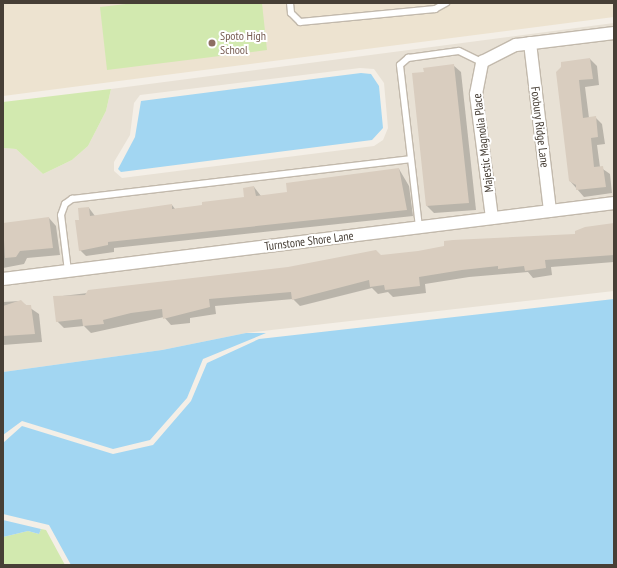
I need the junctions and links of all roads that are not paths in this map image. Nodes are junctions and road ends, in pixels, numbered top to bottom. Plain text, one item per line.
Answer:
1 (290, 3) edge
2 (446, 3) edge
3 (614, 33) edge
4 (530, 43) junction
5 (482, 62) junction
6 (410, 159) junction
7 (614, 203) edge
8 (550, 211) junction
9 (492, 218) junction
10 (419, 227) junction
11 (68, 271) junction
12 (3, 279) edge

1 - 2 lane
3 - 4 street
4 - 5 street
4 - 8 street, Foxbury Ridge Lane
5 - 6 lane
5 - 9 street, Majestic Magnolia Place
6 - 10 lane
6 - 11 lane
7 - 8 street, Turnstone Shore Lane
8 - 9 street, Turnstone Shore Lane
9 - 10 street, Turnstone Shore Lane
10 - 11 street, Turnstone Shore Lane
11 - 12 street, Turnstone Shore Lane

